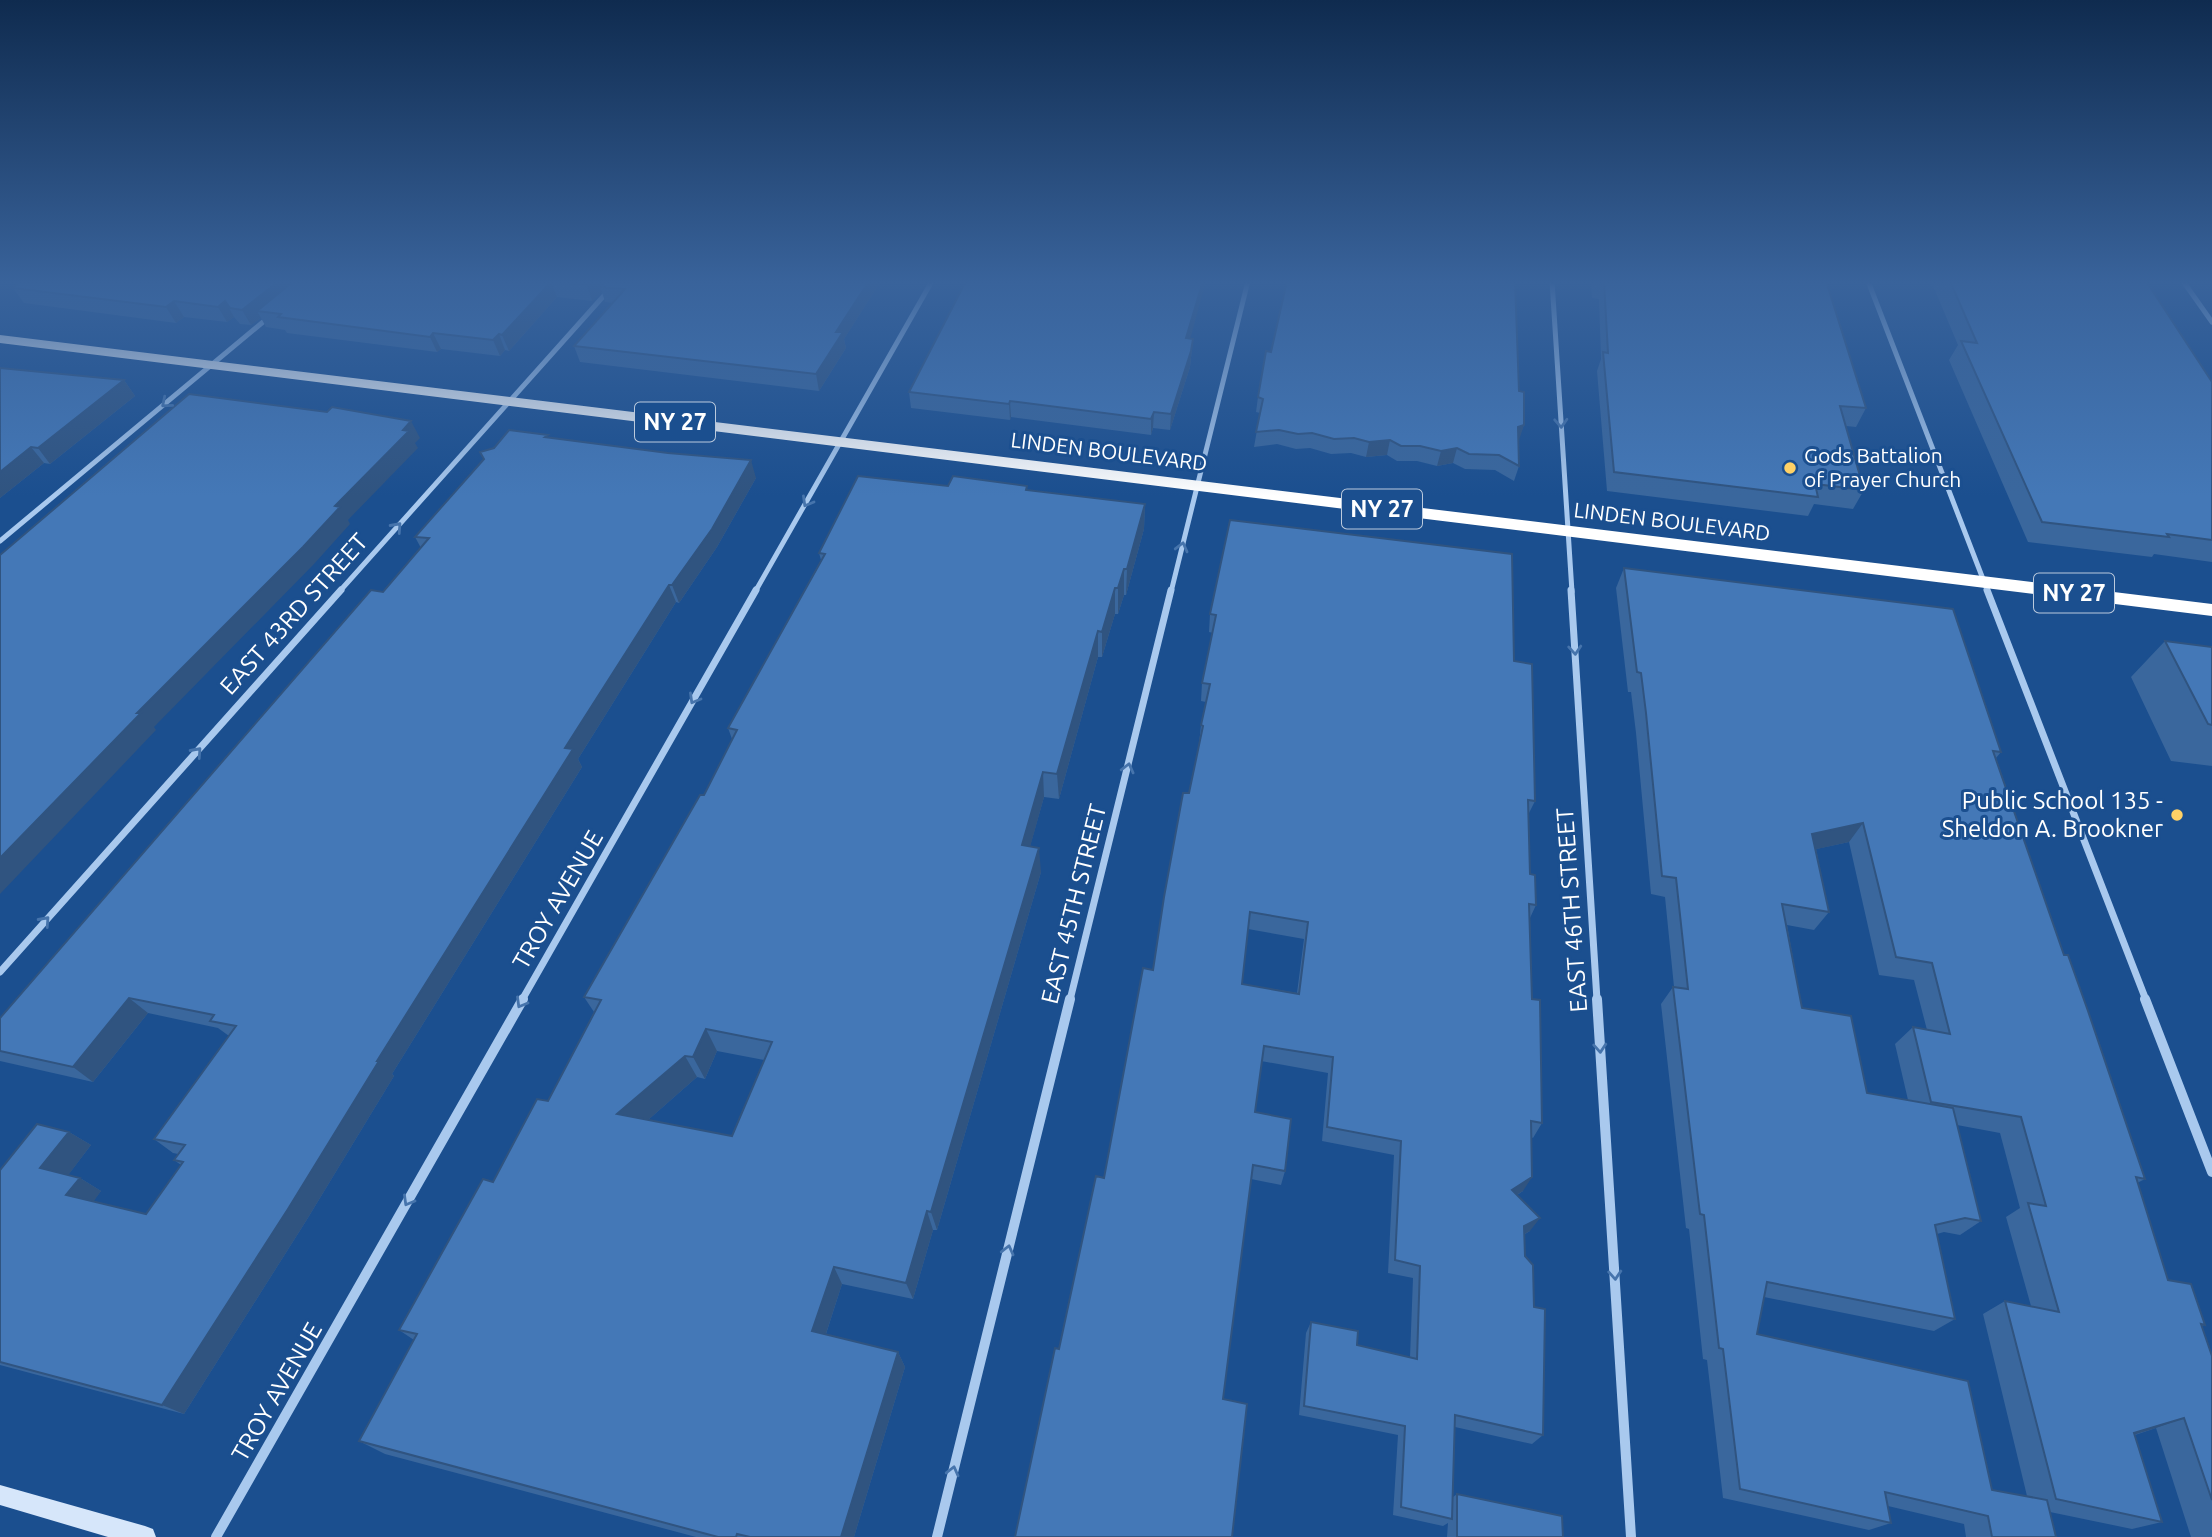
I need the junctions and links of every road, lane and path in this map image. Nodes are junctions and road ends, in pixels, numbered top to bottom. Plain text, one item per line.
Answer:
1 (112, 353) edge
2 (227, 353) edge
3 (552, 353) edge
4 (891, 353) edge
5 (1230, 353) edge
6 (1556, 353) edge
7 (1896, 353) edge
8 (212, 365) junction
9 (509, 401) junction
10 (841, 442) junction
11 (1197, 486) junction
12 (1567, 531) junction
13 (0, 541) edge
14 (1984, 582) junction
15 (2212, 611) edge
16 (0, 972) edge
17 (2212, 1172) edge
18 (0, 1495) edge
19 (145, 1537) edge
20 (216, 1537) edge
21 (937, 1537) edge
22 (1631, 1537) edge

1 - 8 highway, LINDEN BOULEVARD / NY 27
2 - 8 street
3 - 9 street, EAST 43RD STREET
4 - 10 street, TROY AVENUE
5 - 11 street, EAST 45TH STREET
6 -> 12 street, EAST 46TH STREET
7 - 14 street
8 - 9 highway, LINDEN BOULEVARD / NY 27
8 -> 13 street
9 - 10 highway, LINDEN BOULEVARD / NY 27
16 -> 9 street, EAST 43RD STREET
10 - 11 highway, LINDEN BOULEVARD / NY 27
10 -> 20 street, TROY AVENUE
11 - 12 highway, LINDEN BOULEVARD / NY 27
21 -> 11 street, EAST 45TH STREET
12 - 14 highway, LINDEN BOULEVARD / NY 27
12 -> 22 street, EAST 46TH STREET
14 - 15 highway, LINDEN BOULEVARD / NY 27
14 - 17 street
18 - 19 main road

